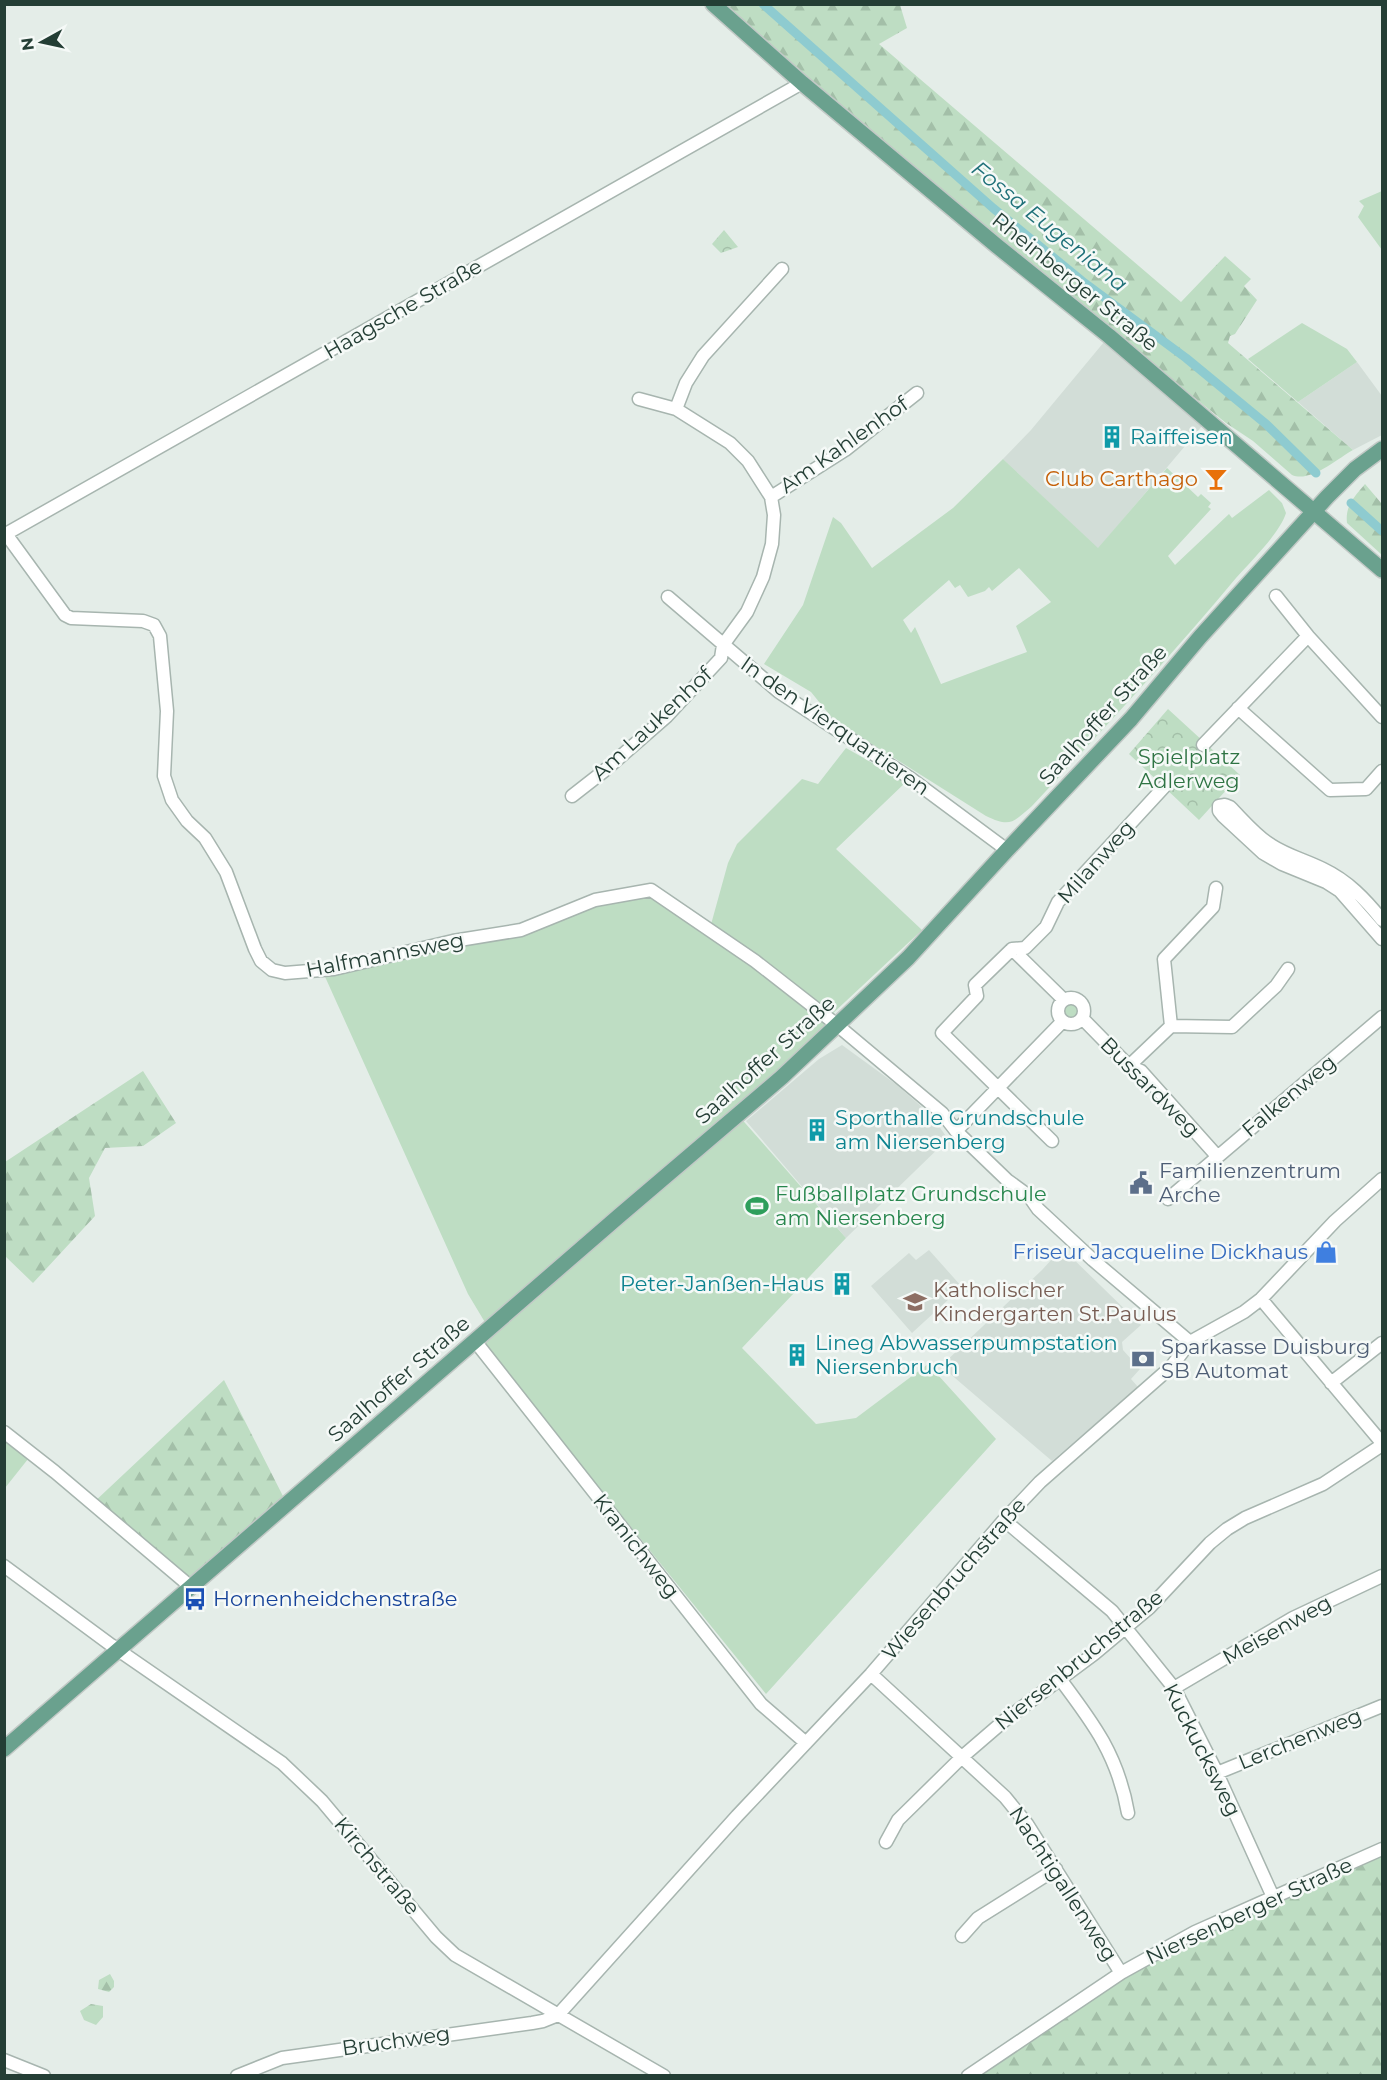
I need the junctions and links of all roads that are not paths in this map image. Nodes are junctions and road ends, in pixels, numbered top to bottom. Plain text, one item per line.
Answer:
1 (713, 4) edge
2 (802, 83) junction
3 (782, 269) dead end
4 (917, 393) dead end
5 (639, 399) dead end
6 (676, 409) junction
7 (1383, 449) edge
8 (771, 497) junction
9 (1314, 511) junction
10 (5, 534) edge
11 (1383, 570) edge
12 (668, 597) dead end
13 (1276, 597) dead end
14 (1308, 636) junction
15 (723, 645) junction
16 (1238, 708) junction
17 (1383, 717) edge
18 (1203, 745) dead end
19 (1383, 771) edge
20 (1165, 786) dead end
21 (572, 796) dead end
22 (1007, 850) junction
23 (1216, 888) dead end
24 (1383, 920) edge
25 (1383, 939) edge
26 (1012, 949) junction
27 (1288, 969) dead end
28 (1064, 1000) junction
29 (1383, 1017) edge
30 (1082, 1018) junction
31 (1062, 1021) junction
32 (837, 1024) junction
33 (1171, 1026) junction
34 (1129, 1066) junction
35 (999, 1088) junction
36 (956, 1131) junction
37 (1052, 1141) dead end
38 (1217, 1156) junction
39 (1383, 1179) edge
40 (1168, 1199) dead end
41 (1261, 1299) junction
42 (475, 1341) junction
43 (1190, 1342) junction
44 (1383, 1343) edge
45 (1331, 1383) junction
46 (4, 1432) edge
47 (1383, 1444) edge
48 (1004, 1520) junction
49 (4, 1566) edge
50 (1383, 1576) edge
51 (191, 1587) junction
52 (1126, 1626) junction
53 (119, 1650) junction
54 (871, 1674) junction
55 (1060, 1679) junction
56 (1174, 1688) junction
57 (1383, 1706) edge
58 (806, 1743) junction
59 (4, 1749) edge
60 (962, 1757) junction
61 (1217, 1773) junction
62 (1128, 1813) dead end
63 (886, 1842) dead end
64 (1383, 1849) edge
65 (1056, 1869) junction
66 (1273, 1897) junction
67 (962, 1936) dead end
68 (1121, 1974) junction
69 (558, 2014) junction
70 (4, 2061) edge
71 (646, 2070) edge
72 (44, 2076) edge
73 (237, 2076) edge
74 (664, 2076) edge
75 (968, 2076) edge

1 - 2 main road, Rheinberger Straße
2 - 9 main road, Rheinberger Straße
2 - 10 street, Haagsche Straße
3 - 6 street
4 - 8 street, Am Kahlenhof
5 - 6 street
6 - 8 street
7 - 9 main road, Saalhoffer Straße
8 - 15 street, Am Laukenhof
9 - 11 main road, Rheinberger Straße
9 - 22 main road, Saalhoffer Straße
10 - 32 street, Halfmannsweg
12 - 15 street, In den Vierquartieren
13 - 14 street
14 - 16 street
14 - 17 street
15 - 21 street, Am Laukenhof
15 - 22 street, In den Vierquartieren
16 - 18 street
16 - 19 street
20 - 26 street, Milanweg
22 - 32 main road, Saalhoffer Straße
23 - 33 street
24 - 25 street
26 - 28 street
26 - 35 street, Milanweg
27 - 33 street
28 - 30 street
28 - 31 street
29 - 38 street, Falkenweg
30 - 31 street
30 - 34 street, Bussardweg
31 - 35 street
32 - 36 street
32 - 42 main road, Saalhoffer Straße
33 - 34 street
34 - 38 street, Bussardweg
35 - 36 street
35 - 37 street
36 - 43 street
38 - 40 street, Falkenweg
39 - 41 street, Wiesenbruchstraße
41 - 43 street, Wiesenbruchstraße
41 - 45 street
42 - 51 main road, Saalhoffer Straße
42 - 58 street, Kranichweg
43 - 48 street, Wiesenbruchstraße
44 - 45 street
45 - 47 street
46 - 51 street
47 - 52 street, Niersenbruchstraße
48 - 52 street, Kuckucksweg
48 - 54 street, Wiesenbruchstraße
49 - 53 street
50 - 56 street, Meisenweg
51 - 53 main road, Saalhoffer Straße
52 - 55 street, Niersenbruchstraße
52 - 56 street, Kuckucksweg
53 - 59 main road, Saalhoffer Straße
53 - 69 street, Kirchstraße
54 - 58 street, Wiesenbruchstraße
54 - 60 street, Nachtigallenweg
55 - 60 street, Niersenbruchstraße
55 - 62 street
56 - 61 street, Kuckucksweg
57 - 61 street, Lerchenweg
58 - 69 street, Wiesenbruchstraße
60 - 63 street, Niersenbruchstraße
60 - 65 street, Nachtigallenweg
61 - 66 street, Kuckucksweg
64 - 66 street, Niersenberger Straße
65 - 67 street
65 - 68 street, Nachtigallenweg
66 - 68 street, Niersenberger Straße
68 - 75 street, Niersenberger Straße
69 - 71 street, Kirchstraße
69 - 73 street, Bruchweg
70 - 72 street
71 - 74 street, Kirchstraße

